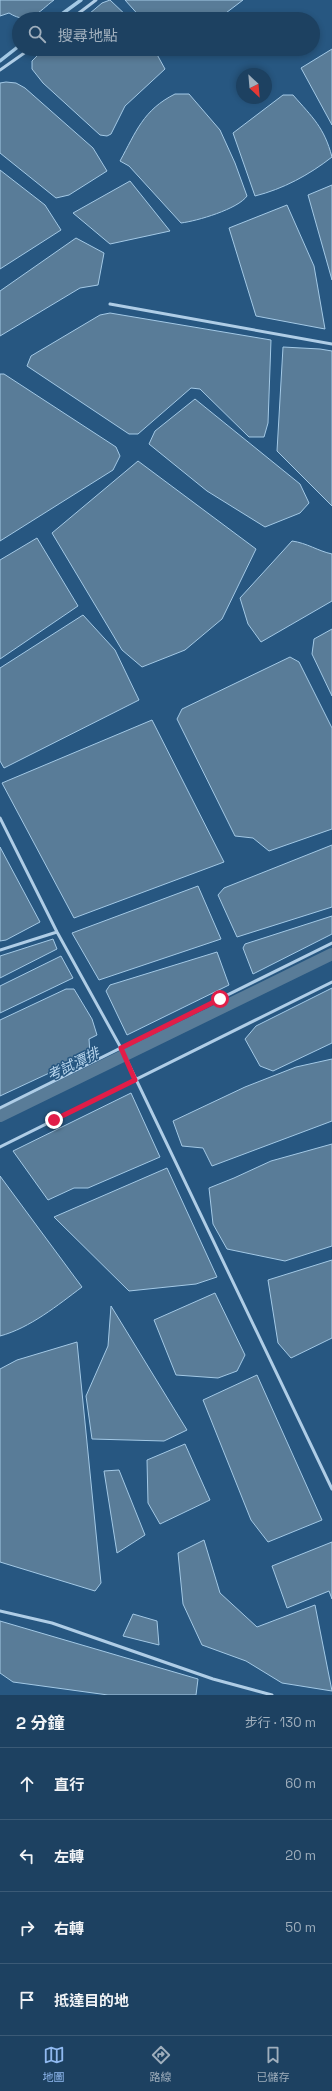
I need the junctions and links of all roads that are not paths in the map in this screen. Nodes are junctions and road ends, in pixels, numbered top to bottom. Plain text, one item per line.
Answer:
1 (96, 0) edge
2 (80, 12) edge
3 (20, 56) edge
4 (0, 70) edge
5 (110, 304) dead end
6 (332, 344) edge
7 (0, 818) edge
8 (57, 932) junction
9 (332, 943) edge
10 (0, 950) edge
11 (332, 982) edge
12 (121, 1048) junction
13 (135, 1080) junction
14 (0, 1108) edge
15 (0, 1147) edge
16 (332, 1488) edge
17 (0, 1612) edge
18 (272, 1695) edge

1 - 2 lane
3 - 4 lane
5 - 6 lane
7 - 8 lane
8 - 10 lane
8 - 12 lane
9 - 12 lane
11 - 13 lane
12 - 13 lane
12 - 14 lane
13 - 15 lane
13 - 16 lane
17 - 18 lane

